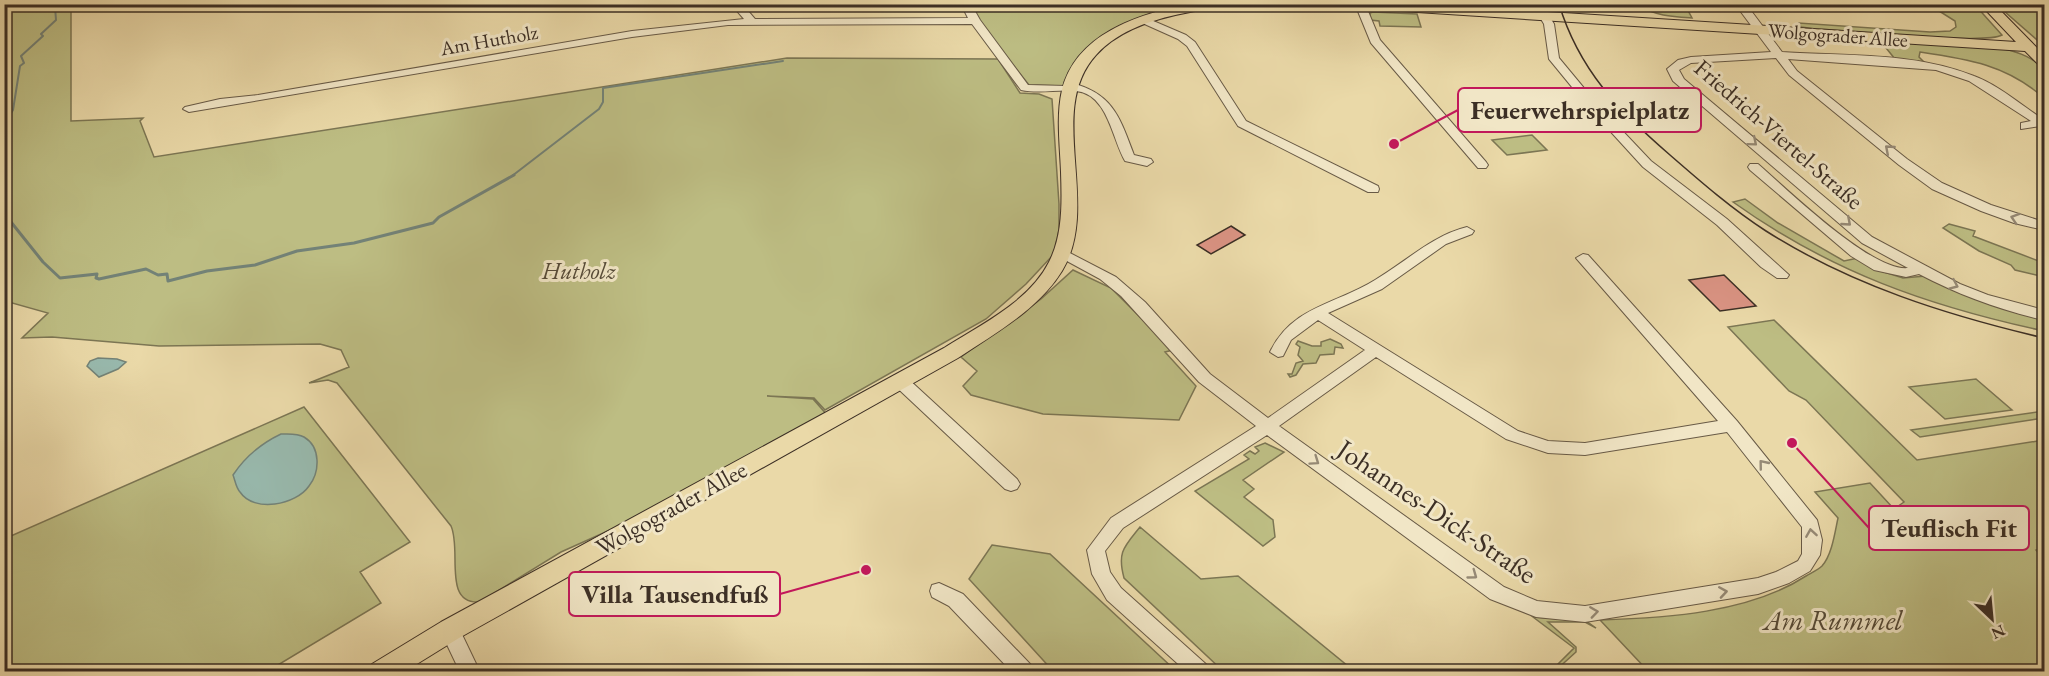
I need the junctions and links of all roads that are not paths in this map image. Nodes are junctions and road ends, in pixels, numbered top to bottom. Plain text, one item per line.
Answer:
1 (736, 4) edge
2 (966, 4) edge
3 (1214, 4) edge
4 (1354, 4) edge
5 (1740, 4) edge
6 (1986, 4) edge
7 (1360, 5) edge
8 (1540, 10) edge
9 (1144, 20) junction
10 (751, 21) junction
11 (975, 21) junction
12 (1760, 30) junction
13 (2028, 46) junction
14 (1779, 55) junction
15 (2044, 62) edge
16 (1070, 87) junction
17 (189, 109) dead end
18 (2025, 126) dead end
19 (1147, 162) dead end
20 (1482, 165) dead end
21 (1754, 167) dead end
22 (1373, 189) dead end
23 (2044, 226) edge
24 (1467, 231) dead end
25 (1815, 232) dead end
26 (1846, 246) junction
27 (1061, 254) junction
28 (1583, 258) dead end
29 (1920, 269) junction
30 (1782, 275) dead end
31 (1318, 313) junction
32 (2044, 315) edge
33 (1376, 350) junction
34 (1278, 352) dead end
35 (899, 380) junction
36 (1731, 425) junction
37 (1267, 427) junction
38 (1011, 484) dead end
39 (939, 591) dead end
40 (450, 630) junction
41 (381, 672) edge
42 (470, 672) edge
43 (1025, 672) edge
44 (1201, 672) edge

1 - 10 street
2 - 11 street
3 - 9 main road, Wolgograder Allee
4 - 7 main road, Wolgograder Allee
5 - 12 street
6 - 13 main road
7 - 8 main road, Wolgograder Allee
7 - 20 street
8 - 12 main road, Wolgograder Allee
8 - 30 street
9 - 16 main road, Wolgograder Allee
9 - 22 street
10 - 11 street, Am Hutholz
10 - 17 street, Am Hutholz
11 - 16 street
12 - 13 main road, Wolgograder Allee
12 - 14 street
13 - 15 main road
14 - 18 street, Friedrich-Viertel-Straße
23 -> 14 street
14 -> 29 street, Friedrich-Viertel-Straße
16 - 19 street
16 - 27 main road, Wolgograder Allee
21 - 26 street, Friedrich-Viertel-Straße
24 - 31 street
25 - 26 street
26 - 29 street, Friedrich-Viertel-Straße
27 - 35 main road, Wolgograder Allee
27 - 37 street, Johannes-Dick-Straße
28 - 36 street, Johannes-Dick-Straße
29 -> 32 street, Friedrich-Viertel-Straße
31 - 33 street
31 - 34 street
33 - 36 street
33 - 37 street
35 - 38 street
35 - 40 main road, Wolgograder Allee
37 -> 36 street, Johannes-Dick-Straße
37 - 44 street
39 - 43 street
40 - 41 main road, Wolgograder Allee
40 - 42 street

